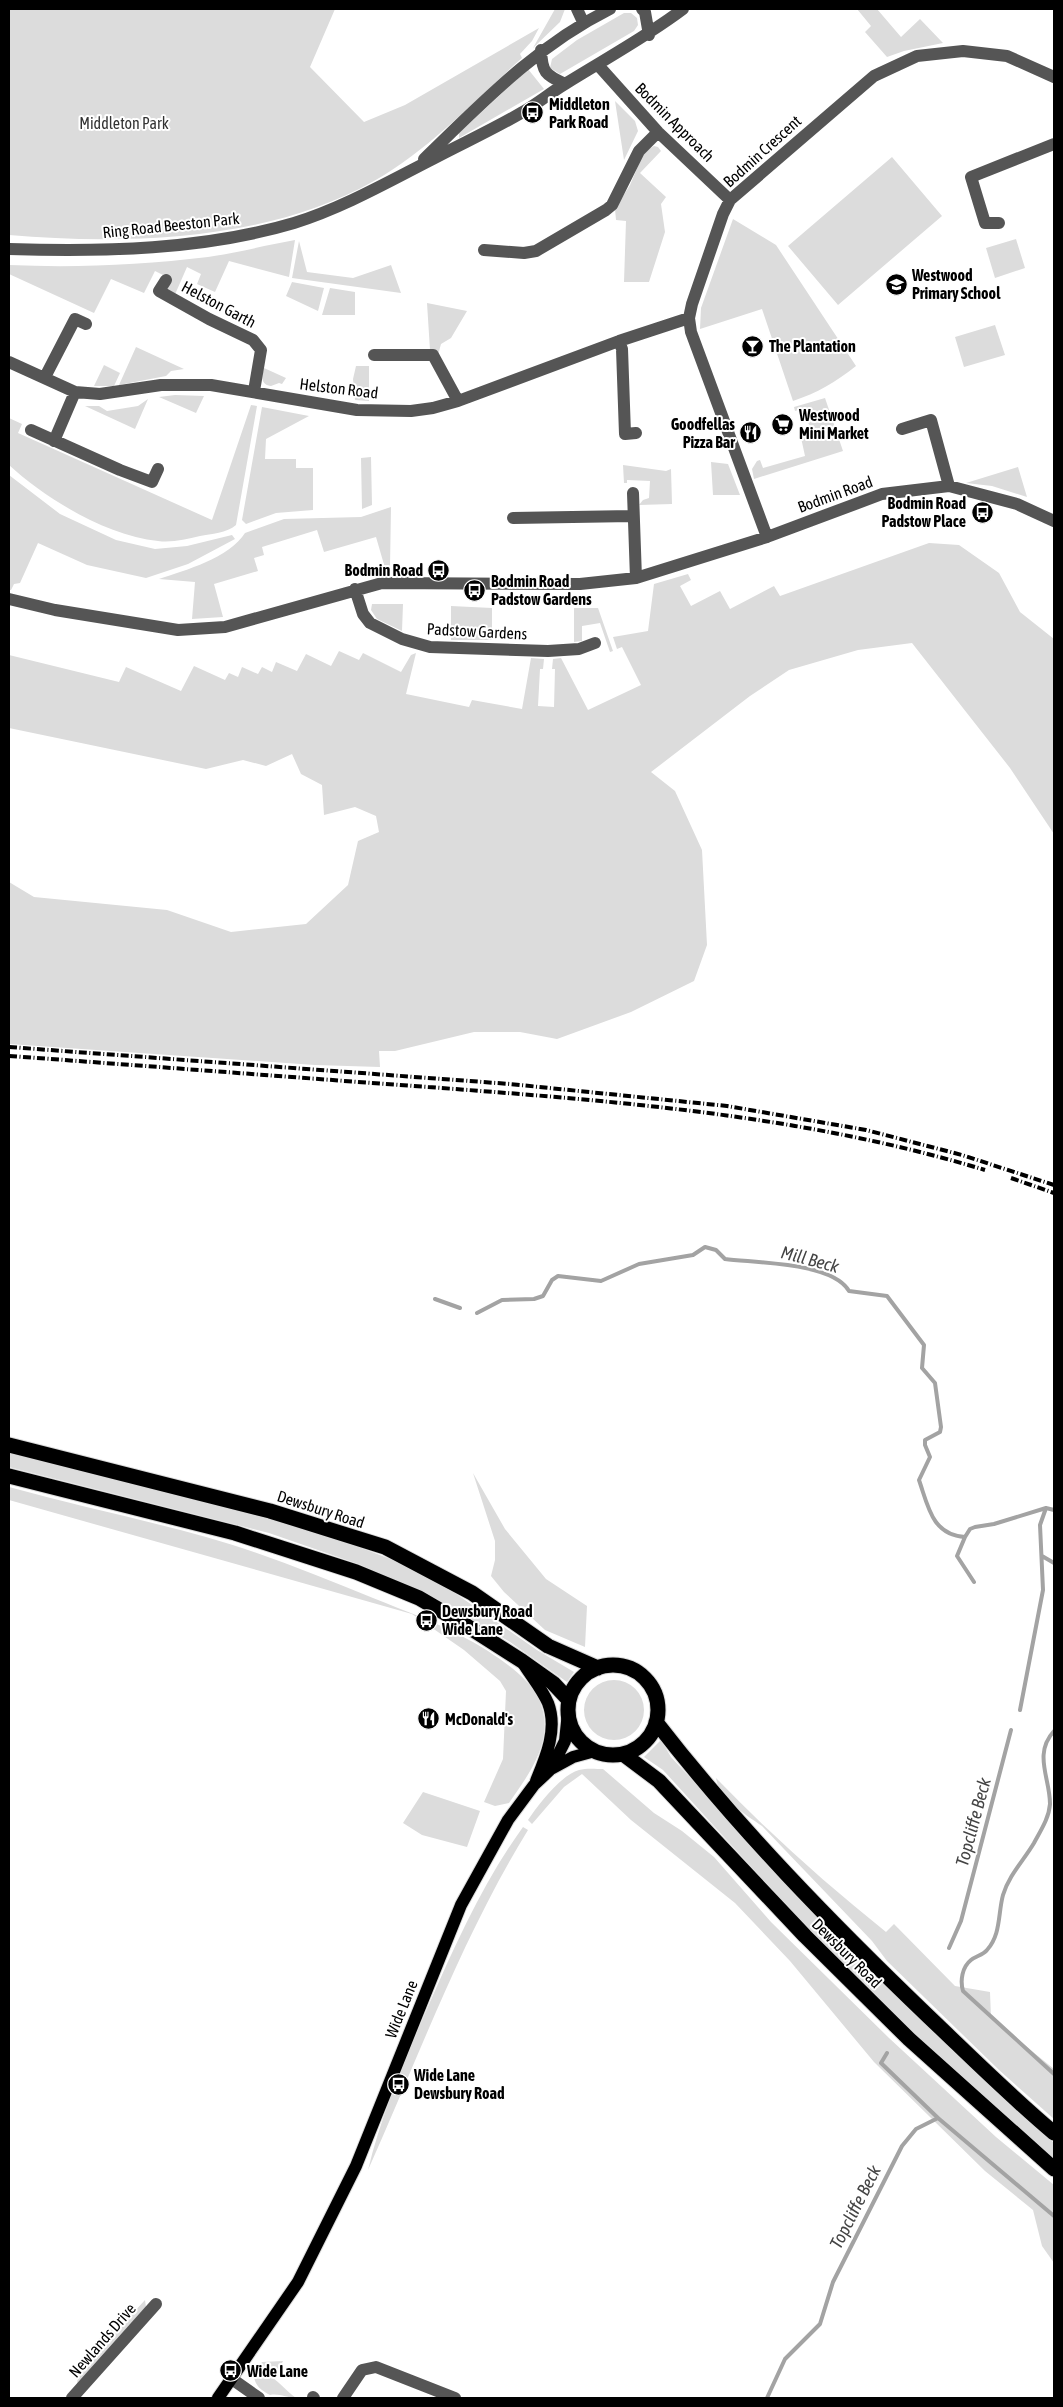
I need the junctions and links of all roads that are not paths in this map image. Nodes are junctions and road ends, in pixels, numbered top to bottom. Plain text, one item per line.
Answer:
1 (577, 9) edge
2 (610, 9) edge
3 (642, 9) edge
4 (683, 9) edge
5 (583, 22) junction
6 (649, 35) junction
7 (541, 50) junction
8 (598, 65) junction
9 (1052, 72) edge
10 (565, 84) junction
11 (658, 132) junction
12 (1054, 144) edge
13 (413, 169) junction
14 (730, 200) junction
15 (1000, 223) dead end
16 (9, 248) edge
17 (484, 250) dead end
18 (166, 280) dead end
19 (689, 318) junction
20 (86, 324) dead end
21 (619, 341) junction
22 (374, 355) dead end
23 (9, 362) edge
24 (45, 377) junction
25 (75, 392) junction
26 (254, 392) junction
27 (458, 401) junction
28 (902, 429) dead end
29 (31, 430) dead end
30 (636, 434) dead end
31 (54, 440) junction
32 (158, 469) dead end
33 (950, 486) junction
34 (633, 493) dead end
35 (632, 516) junction
36 (513, 518) dead end
37 (1054, 521) edge
38 (767, 537) junction
39 (636, 578) junction
40 (355, 589) junction
41 (9, 599) edge
42 (595, 643) dead end
43 (9, 1446) edge
44 (9, 1476) edge
45 (522, 1661) junction
46 (598, 1668) junction
47 (569, 1706) junction
48 (656, 1722) junction
49 (595, 1751) junction
50 (623, 1754) junction
51 (551, 1769) junction
52 (534, 1785) junction
53 (1054, 2133) edge
54 (1054, 2169) edge
55 (156, 2304) dead end
56 (232, 2380) junction
57 (72, 2398) edge
58 (218, 2398) edge
59 (259, 2398) edge
60 (342, 2398) edge
61 (455, 2398) edge

1 - 5 street
2 - 5 street
3 - 6 street
4 - 6 street
5 - 7 street, Ring Road Beeston Park
6 - 8 street
7 - 10 street
7 - 13 street, Ring Road Beeston Park
8 - 10 street, Ring Road Beeston Park
8 - 11 street, Bodmin Approach
9 - 14 street, Bodmin Crescent
10 - 13 street, Ring Road Beeston Park
11 - 14 street, Bodmin Approach
11 - 17 street
12 - 15 street
13 - 16 street, Ring Road Beeston Park
14 - 19 street, Bodmin Crescent
18 - 26 street, Helston Garth
19 - 21 street, Helston Road
19 - 38 street, Bodmin Crescent
20 - 24 street
21 - 27 street, Helston Road
21 - 30 street
22 - 27 street
23 - 24 street, Helston Road
24 - 25 street, Helston Road
25 - 26 street, Helston Road
25 - 31 street
26 - 27 street, Helston Road
28 - 33 street
29 - 31 street
31 - 32 street
33 - 37 street, Bodmin Road
33 - 38 street, Bodmin Road
34 - 35 street
35 - 36 street
35 - 39 street
38 - 39 street, Bodmin Road
39 - 40 street, Bodmin Road
40 - 41 street, Bodmin Road
40 - 42 street, Padstow Gardens
43 - 46 highway, Dewsbury Road
44 - 45 highway
45 - 47 highway
45 - 52 main road
46 - 47 highway
46 - 48 highway, Dewsbury Road
47 - 49 highway
47 - 51 main road, Wide Lane
48 - 50 highway
48 - 53 highway, Dewsbury Road
49 - 50 highway
49 - 51 main road, Wide Lane
50 - 54 highway, Dewsbury Road
51 - 52 main road, Wide Lane
52 - 56 main road, Wide Lane
55 - 57 street, Newlands Drive
56 - 58 main road, Wide Lane
56 - 59 street
60 - 61 street

